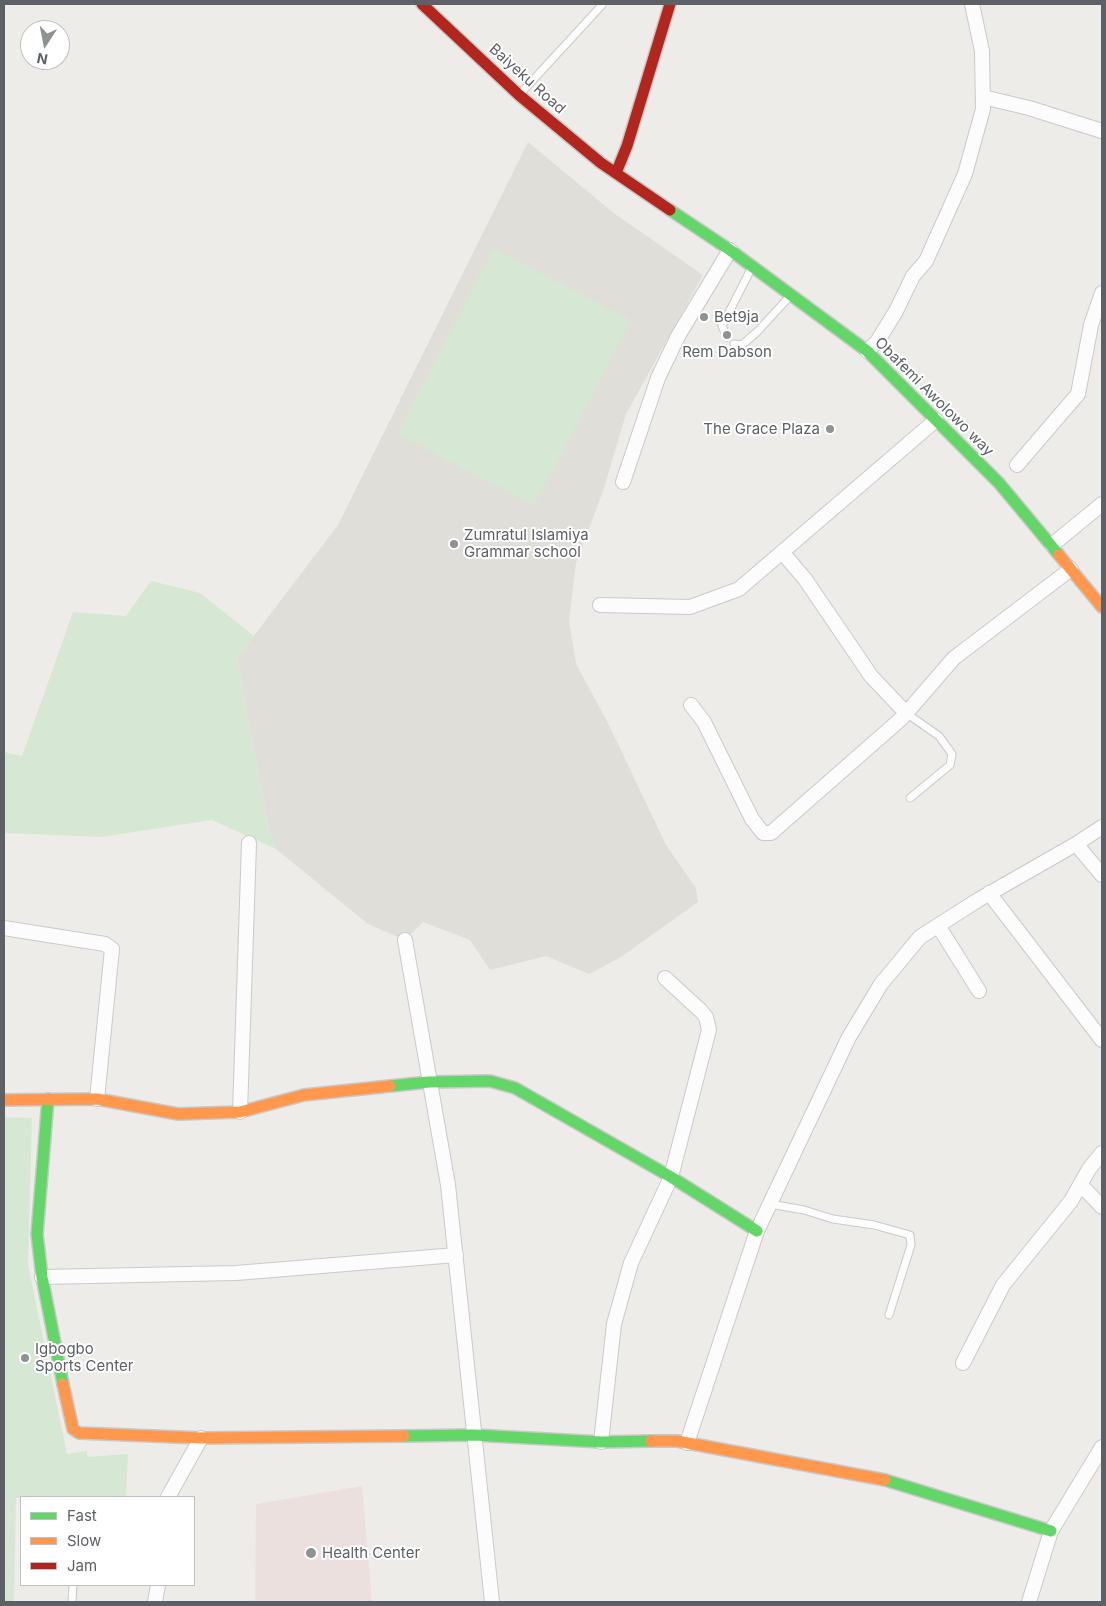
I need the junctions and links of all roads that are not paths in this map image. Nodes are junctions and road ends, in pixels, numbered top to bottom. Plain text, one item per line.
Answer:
1 (422, 4) edge
2 (670, 4) edge
3 (972, 4) edge
4 (602, 5) edge
5 (519, 95) junction
6 (983, 97) junction
7 (1102, 131) edge
8 (616, 173) junction
9 (730, 250) junction
10 (752, 267) junction
11 (1102, 293) edge
12 (790, 296) junction
13 (727, 337) dead end
14 (734, 344) dead end
15 (867, 351) junction
16 (936, 420) junction
17 (1017, 465) dead end
18 (623, 482) dead end
19 (1102, 504) edge
20 (1052, 545) junction
21 (782, 552) junction
22 (1071, 569) junction
23 (600, 605) dead end
24 (1102, 607) edge
25 (691, 705) dead end
26 (906, 713) junction
27 (910, 798) dead end
28 (1102, 827) edge
29 (249, 843) dead end
30 (1076, 844) junction
31 (1102, 875) edge
32 (989, 893) junction
33 (939, 926) junction
34 (4, 928) edge
35 (405, 940) dead end
36 (665, 978) dead end
37 (979, 991) dead end
38 (1102, 1040) edge
39 (429, 1082) junction
40 (48, 1099) junction
41 (97, 1099) junction
42 (4, 1100) edge
43 (240, 1112) junction
44 (1102, 1153) edge
45 (671, 1177) junction
46 (1081, 1185) junction
47 (770, 1204) junction
48 (1102, 1207) edge
49 (757, 1231) junction
50 (456, 1255) junction
51 (42, 1277) junction
52 (889, 1315) dead end
53 (963, 1363) dead end
54 (474, 1435) junction
55 (201, 1438) junction
56 (601, 1442) junction
57 (687, 1443) junction
58 (1102, 1447) edge
59 (169, 1496) edge
60 (1050, 1531) junction
61 (73, 1586) edge
62 (158, 1586) edge
63 (72, 1602) edge
64 (155, 1602) edge
65 (492, 1602) edge
66 (1029, 1602) edge

1 - 5 street, Baiyeku Road
2 - 8 street
3 - 6 street
4 - 5 lane
5 - 8 street, Baiyeku Road
6 - 7 street
6 - 15 street
8 - 9 street, Obafemi Awolowo way
9 - 10 street, Obafemi Awolowo way
9 - 18 street
10 - 12 street, Obafemi Awolowo way
10 - 13 lane
11 - 17 street
12 - 14 lane
12 - 15 street, Obafemi Awolowo way
15 - 16 street, Obafemi Awolowo way
16 - 20 street, Obafemi Awolowo way
16 - 21 street
19 - 20 street
20 - 22 street, Obafemi Awolowo way
21 - 23 street
21 - 26 street
22 - 24 street, Obafemi Awolowo way
22 - 26 street
25 - 26 street
26 - 27 lane
28 - 30 street
29 - 43 street
30 - 31 street
30 - 32 street
32 - 33 street
32 - 38 street
33 - 37 street
33 - 47 street
34 - 41 street
35 - 39 street
36 - 45 street
39 - 43 street
39 - 45 street
39 - 50 street
40 - 41 street
40 - 42 street
40 - 51 street
41 - 43 street
44 - 46 street
45 - 49 street
45 - 56 street
46 - 48 street
46 - 53 street
47 - 49 street
47 - 52 lane
49 - 57 street
50 - 51 street
50 - 54 street
51 - 55 street
54 - 55 street
54 - 56 street
54 - 65 street
55 - 59 street
56 - 57 street
57 - 60 street
58 - 60 street
60 - 66 street
61 - 63 lane
62 - 64 street

